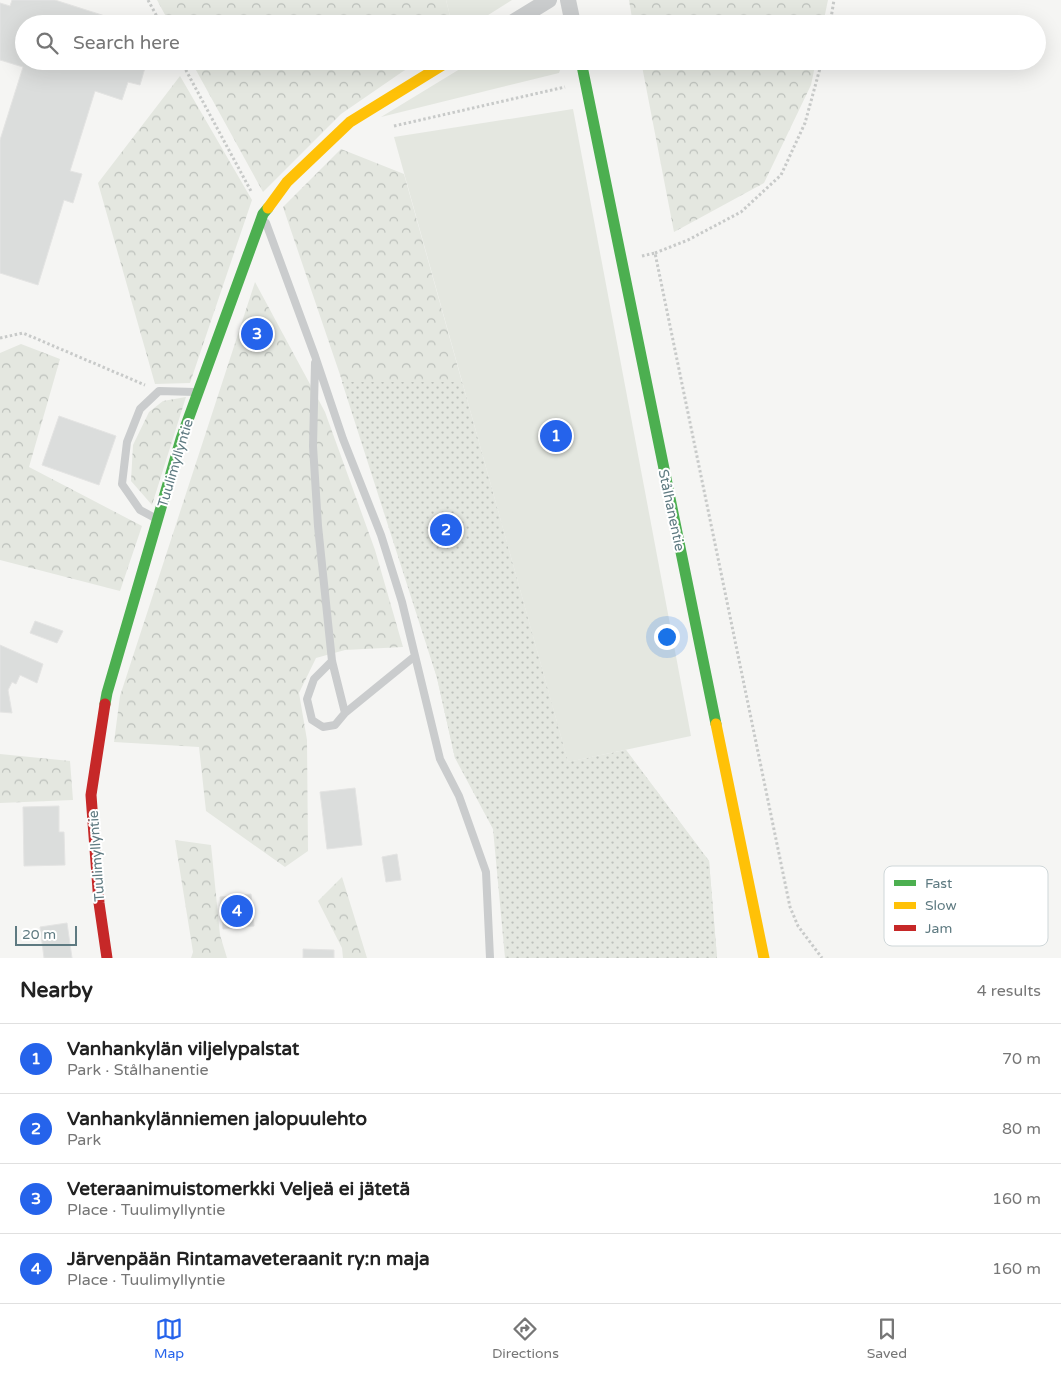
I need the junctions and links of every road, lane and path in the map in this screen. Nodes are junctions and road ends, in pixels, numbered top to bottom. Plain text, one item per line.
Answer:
1 (148, 0) edge
2 (549, 0) edge
3 (568, 0) edge
4 (834, 0) edge
5 (156, 15) edge
6 (525, 15) edge
7 (571, 15) edge
8 (832, 15) edge
9 (186, 70) edge
10 (434, 70) edge
11 (582, 70) edge
12 (819, 70) edge
13 (585, 82) junction
14 (394, 126) dead end
15 (263, 214) junction
16 (655, 253) junction
17 (621, 260) junction
18 (0, 338) edge
19 (315, 356) junction
20 (159, 391) junction
21 (197, 392) junction
22 (158, 519) junction
23 (415, 656) junction
24 (332, 661) junction
25 (345, 713) junction
26 (106, 958) edge
27 (490, 958) edge
28 (764, 958) edge
29 (822, 958) edge

1 - 5 path
2 - 6 street
3 - 7 street
4 - 8 path
9 - 15 path
10 - 15 street, Tuulimyllyntie
11 - 13 street, Stålhanentie
12 - 16 path
13 - 14 path
13 - 17 street, Stålhanentie
15 - 19 lane
15 - 21 street, Tuulimyllyntie
16 - 17 path
16 - 29 path
17 - 28 street, Stålhanentie
18 - 20 path
19 - 23 lane
19 - 24 lane
20 - 21 lane
20 - 22 lane
21 - 22 street, Tuulimyllyntie
22 - 26 street, Tuulimyllyntie
23 - 25 lane
23 - 27 lane
24 - 25 lane
24 - 25 lane

